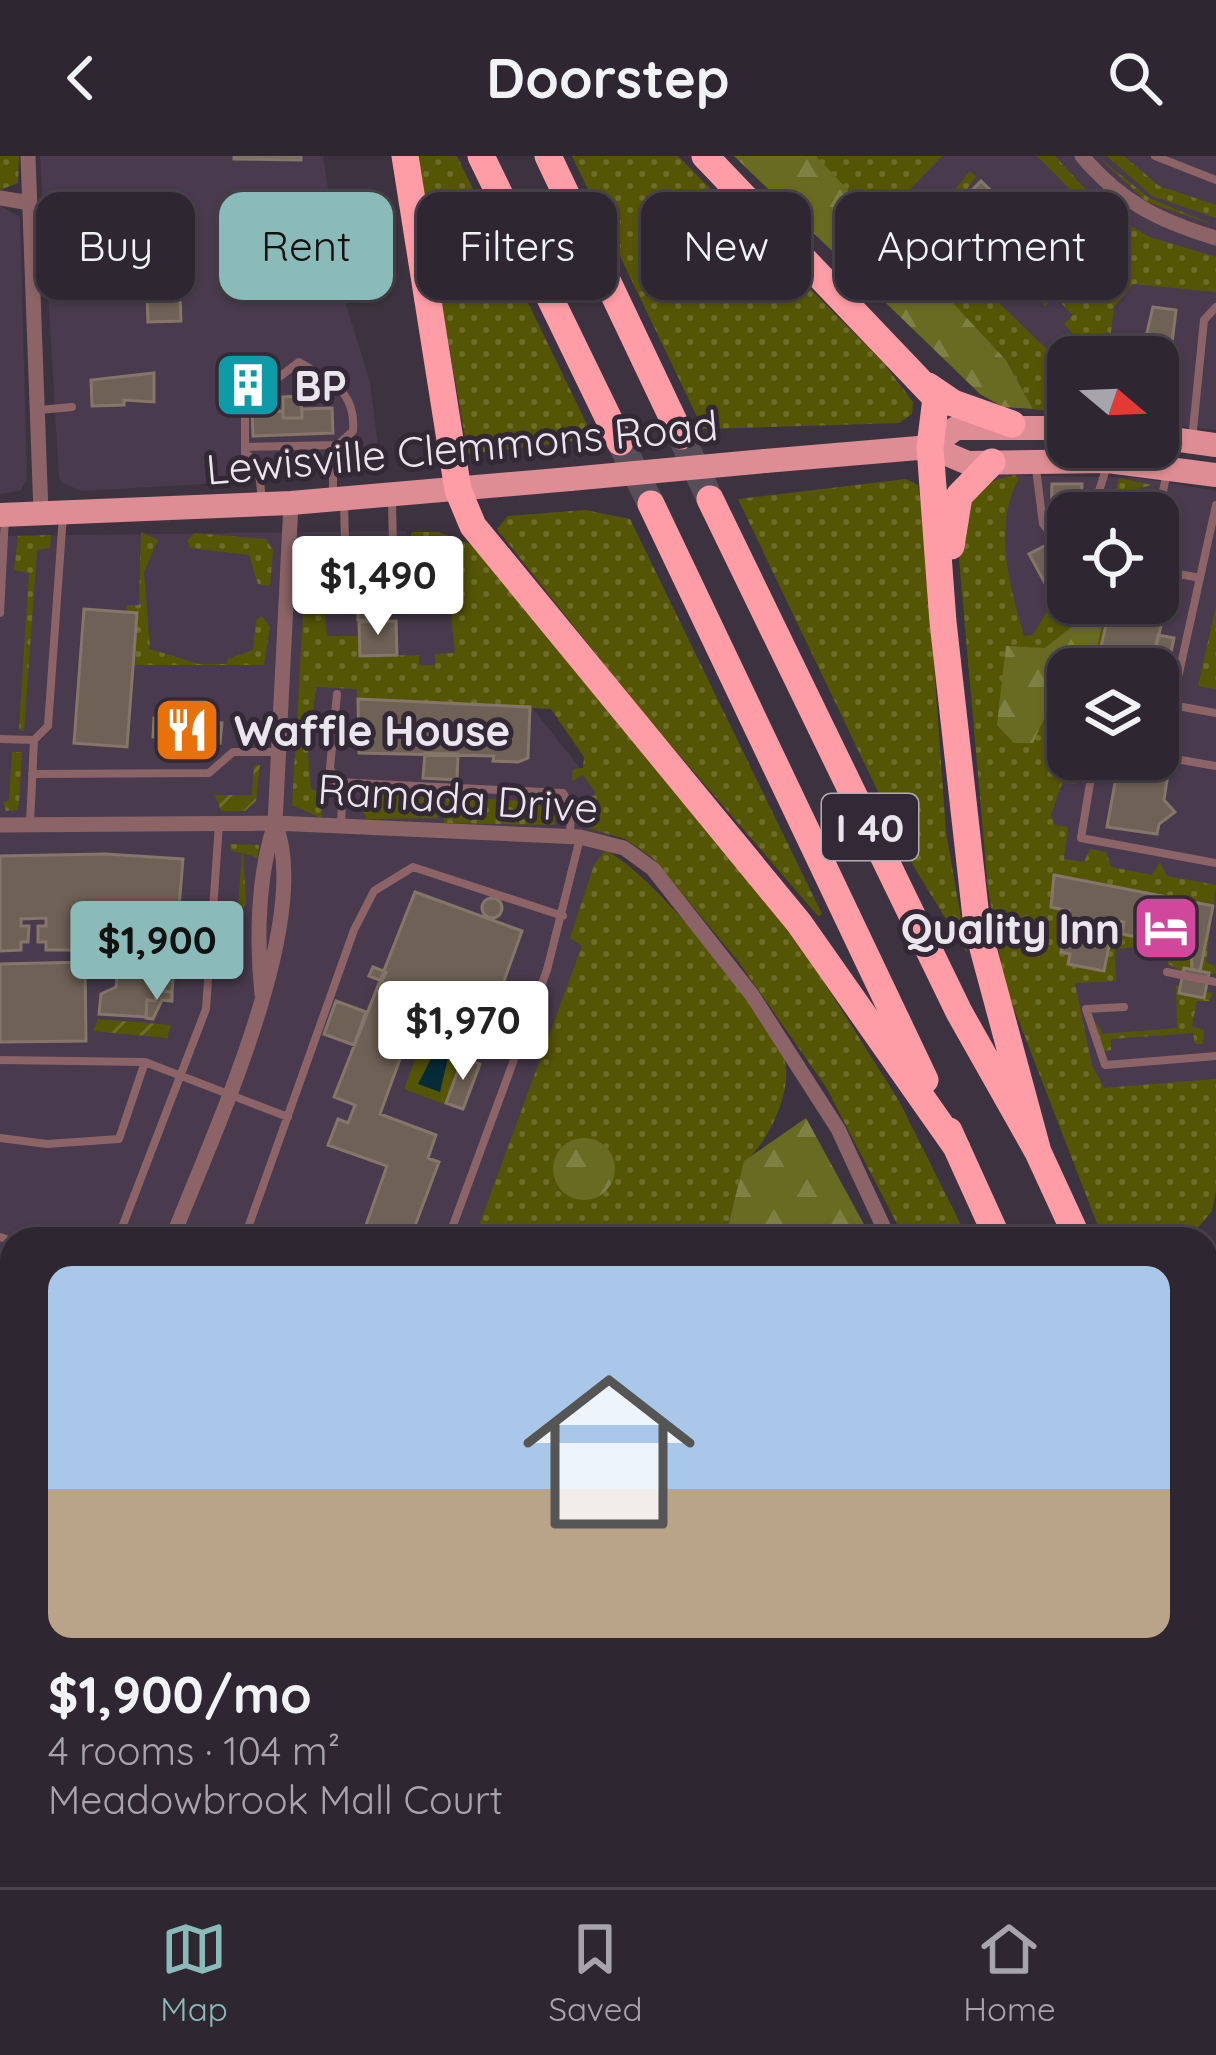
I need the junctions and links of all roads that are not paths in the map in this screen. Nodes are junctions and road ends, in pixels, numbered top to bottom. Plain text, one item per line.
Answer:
1 (28, 156) edge
2 (405, 156) edge
3 (481, 156) edge
4 (548, 156) edge
5 (705, 156) edge
6 (1082, 156) edge
7 (1155, 156) edge
8 (1216, 180) edge
9 (1114, 192) edge
10 (0, 198) edge
11 (1128, 202) edge
12 (30, 203) junction
13 (1216, 238) edge
14 (1216, 307) edge
15 (928, 386) junction
16 (72, 407) dead end
17 (39, 410) junction
18 (1012, 424) junction
19 (1047, 426) edge
20 (681, 436) tunnel mouth
21 (620, 442) tunnel mouth
22 (1204, 443) edge
23 (337, 445) junction
24 (244, 447) junction
25 (930, 447) junction
26 (1035, 460) junction
27 (1047, 460) edge
28 (992, 462) junction
29 (1168, 468) joint
30 (1216, 475) edge
31 (458, 490) junction
32 (1163, 492) edge
33 (392, 495) junction
34 (710, 499) tunnel mouth
35 (338, 500) junction
36 (291, 503) junction
37 (262, 504) junction
38 (651, 504) tunnel mouth
39 (1216, 505) edge
40 (52, 513) junction
41 (2, 515) edge
42 (1047, 529) edge
43 (1179, 574) edge
44 (1200, 578) junction
45 (346, 579) junction
46 (288, 580) junction
47 (357, 586) dead end
48 (378, 586) dead end
49 (0, 613) edge
50 (943, 622) junction
51 (337, 694) dead end
52 (1216, 713) edge
53 (0, 739) edge
54 (34, 740) junction
55 (278, 752) junction
56 (1179, 760) edge
57 (1216, 766) edge
58 (32, 774) junction
59 (1091, 780) edge
60 (343, 784) junction
61 (219, 822) junction
62 (274, 823) junction
63 (0, 825) edge
64 (30, 825) junction
65 (341, 827) junction
66 (575, 836) junction
67 (1216, 863) edge
68 (563, 916) junction
69 (1167, 972) dead end
70 (1216, 982) edge
71 (1124, 1007) dead end
72 (1216, 1057) edge
73 (0, 1060) edge
74 (145, 1062) junction
75 (182, 1076) junction
76 (227, 1094) junction
77 (288, 1117) junction
78 (0, 1138) edge
79 (957, 1148) junction
80 (1038, 1152) junction
81 (122, 1227) edge
82 (177, 1227) edge
83 (248, 1227) edge
84 (452, 1227) edge
85 (883, 1227) edge
86 (993, 1227) edge
87 (1072, 1227) edge

1 - 12 street
2 - 31 highway
3 - 21 highway
4 - 20 highway
5 - 15 highway
6 - 9 street
7 - 8 lane
10 - 12 street
11 - 13 street
12 - 17 street
14 - 22 lane
15 - 18 highway
15 - 25 highway
16 - 17 lane
17 - 40 street
18 - 19 main road, Lewisville Clemmons Road
18 - 25 main road, Lewisville Clemmons Road
23 - 24 lane
23 - 24 lane
23 - 35 lane
24 - 37 lane
25 - 28 main road, Lewisville Clemmons Road
25 - 31 main road, Lewisville Clemmons Road, bridge
25 - 50 highway
26 - 27 main road, Lewisville Clemmons Road
26 - 28 main road, Lewisville Clemmons Road
26 - 42 lane
28 - 50 highway
29 - 30 main road, Lewisville Clemmons Road
29 - 32 lane
31 - 33 main road, Lewisville Clemmons Road
31 - 79 highway
33 - 35 main road, Lewisville Clemmons Road
33 - 48 lane
34 - 80 highway, I 40
35 - 36 main road, Lewisville Clemmons Road
35 - 45 lane
36 - 37 main road, Lewisville Clemmons Road
36 - 46 street, Ramada Drive
37 - 40 main road, Lewisville Clemmons Road
38 - 79 highway, I 40
39 - 44 lane
40 - 41 main road, Lewisville Clemmons Road
40 - 54 lane
41 - 49 lane
43 - 44 lane
44 - 52 lane
45 - 46 lane
45 - 47 lane
46 - 55 street, Ramada Drive
50 - 80 highway
51 - 60 lane
53 - 54 lane
54 - 58 lane
55 - 58 lane
55 - 62 street, Ramada Drive
56 - 57 lane
58 - 64 lane
59 - 67 lane
60 - 65 lane
60 - 66 lane
61 - 62 street
61 - 64 street
61 - 75 lane
62 - 65 street, Ramada Drive
62 - 76 street
63 - 64 street
65 - 66 street, Ramada Drive
66 - 68 lane
66 - 85 street, Ramada Drive
68 - 77 lane
68 - 84 lane
69 - 70 lane
71 - 72 lane
73 - 74 lane
74 - 75 lane
74 - 78 lane
75 - 76 lane
75 - 81 lane
76 - 77 lane
76 - 82 street
77 - 83 lane
79 - 86 highway, I 40
80 - 87 highway, I 40

